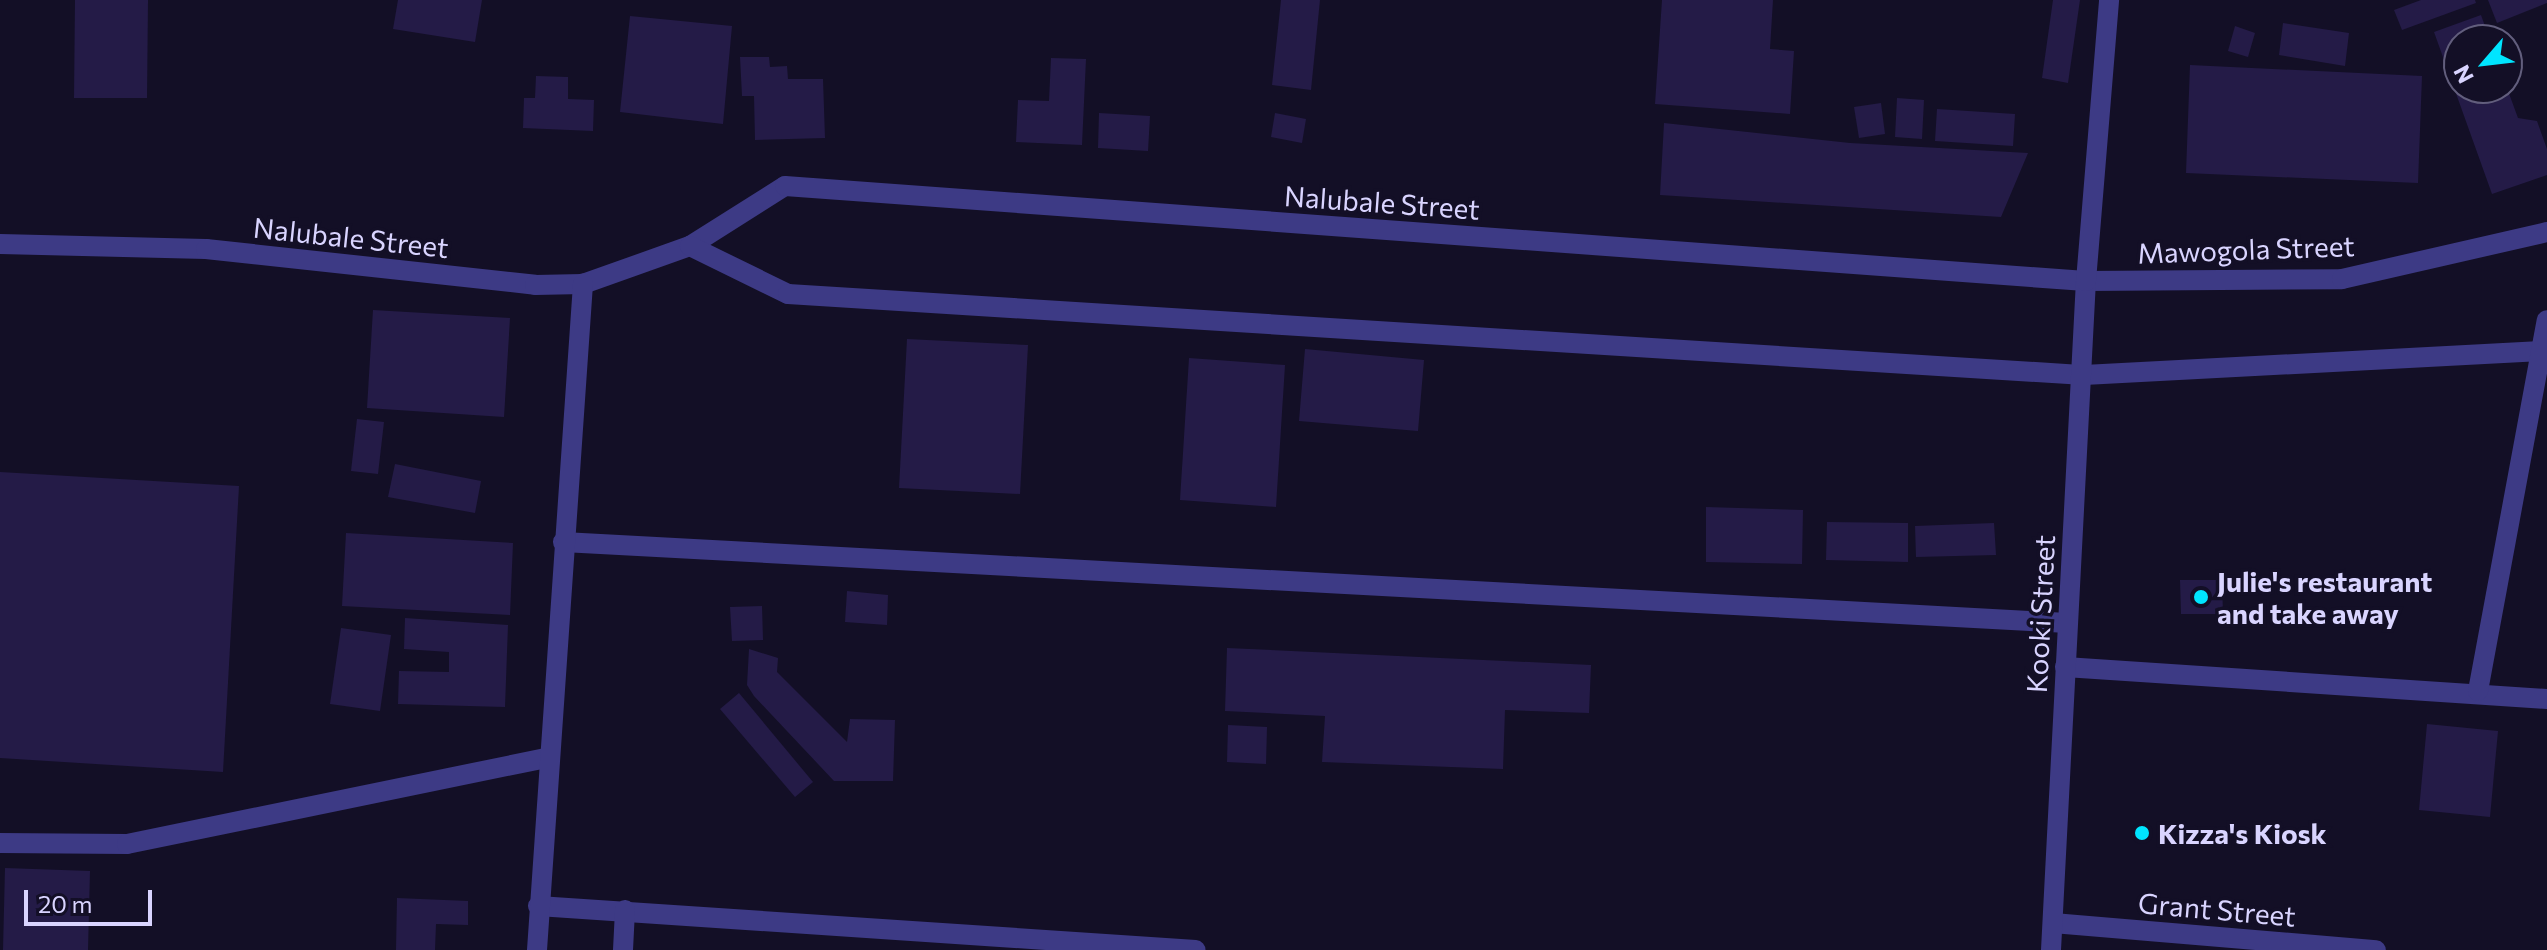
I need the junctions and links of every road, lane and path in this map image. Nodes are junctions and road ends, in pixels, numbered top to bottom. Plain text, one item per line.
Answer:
1 (2109, 0) edge
2 (2547, 232) edge
3 (0, 244) edge
4 (690, 246) junction
5 (2086, 281) junction
6 (583, 284) junction
7 (2547, 320) edge
8 (2541, 351) junction
9 (2084, 375) junction
10 (563, 542) junction
11 (2067, 623) junction
12 (2065, 667) junction
13 (2478, 691) junction
14 (2547, 699) edge
15 (549, 757) junction
16 (0, 843) edge
17 (538, 906) junction
18 (625, 910) junction
19 (2053, 923) junction
20 (537, 950) edge
21 (623, 950) edge
22 (1196, 950) edge
23 (2051, 950) edge
24 (2376, 950) edge

1 - 5 street, Kooki Street
2 - 5 street, Mawogola Street
3 - 6 street, Nalubale Street
4 - 5 street, Nalubale Street
4 - 6 street, Nalubale Street
4 - 9 street
5 - 9 street, Kooki Street
6 - 10 street
7 - 8 street
8 - 9 street
8 - 13 street
9 - 11 street, Kooki Street
10 - 11 street
10 - 15 street
11 - 12 street, Kooki Street
12 - 13 street
12 - 19 street, Kooki Street
13 - 14 street
15 - 16 street
15 - 17 street
17 - 18 street
17 - 20 street
18 - 21 street
18 - 22 street
19 - 23 street, Kooki Street
19 - 24 street, Grant Street

